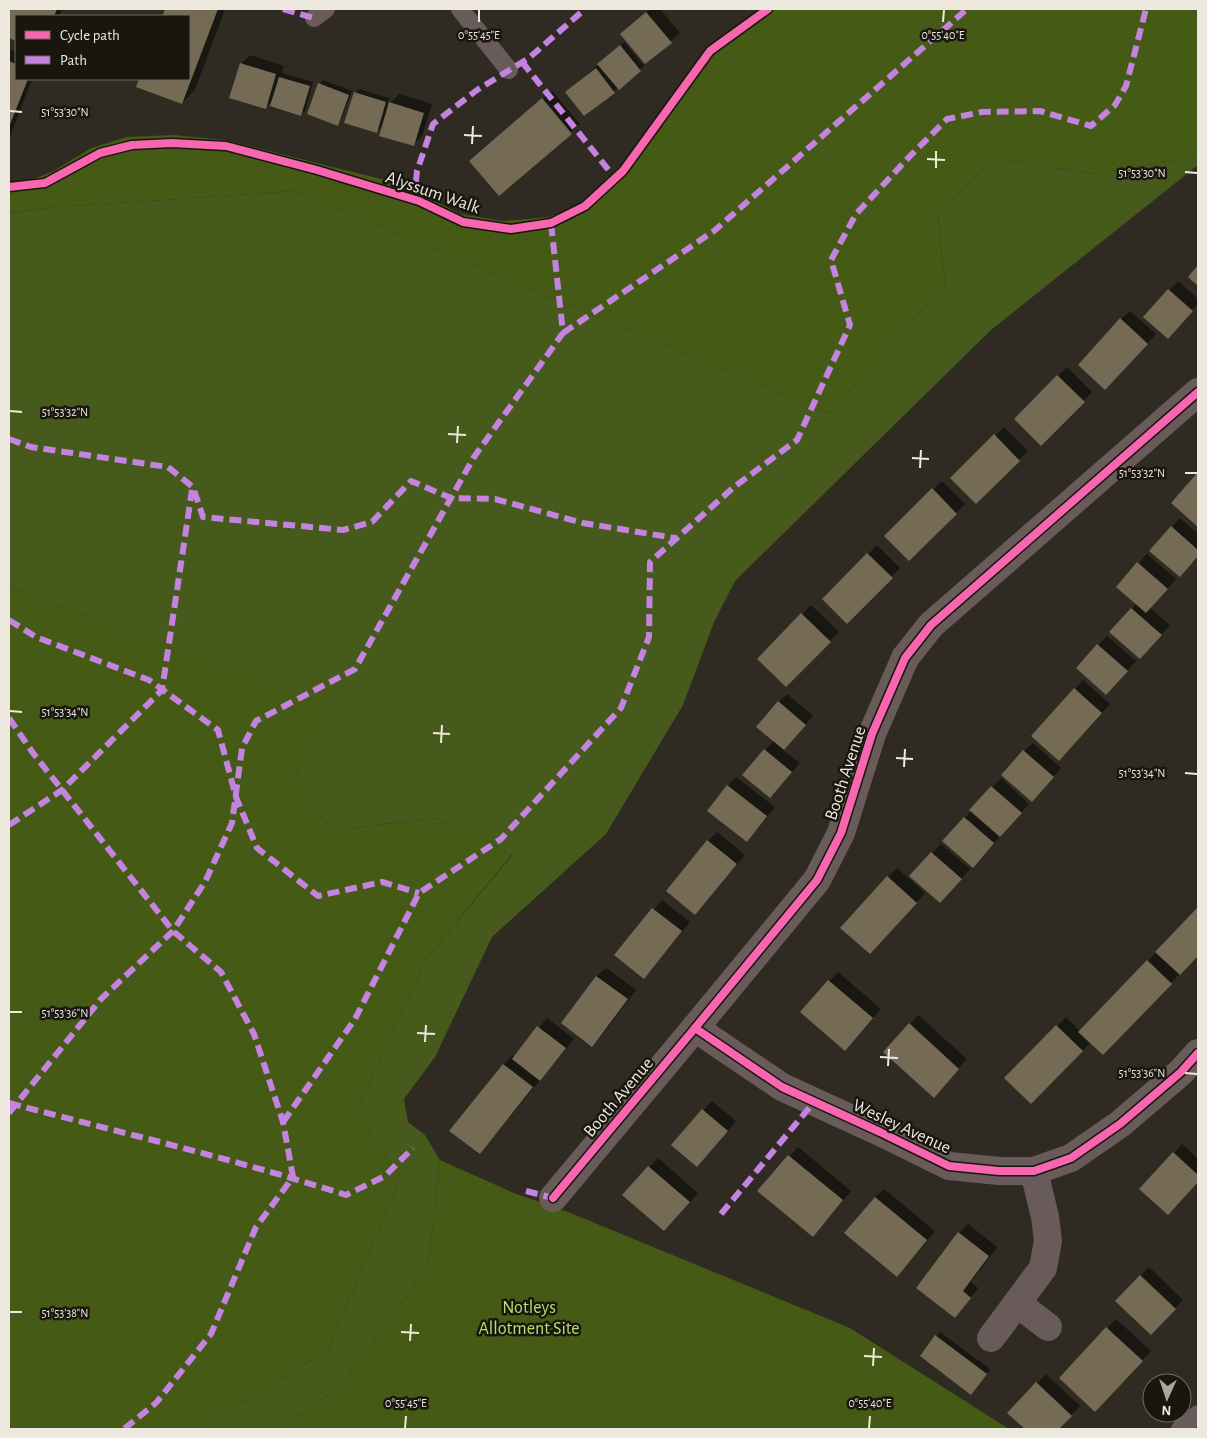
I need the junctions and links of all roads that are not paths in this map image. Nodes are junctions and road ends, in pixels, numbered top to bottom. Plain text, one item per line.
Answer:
1 (460, 9) edge
2 (509, 70) dead end
3 (1198, 392) edge
4 (695, 1028) junction
5 (1193, 1070) edge
6 (1034, 1171) junction
7 (552, 1198) dead end
8 (1017, 1303) junction
9 (1048, 1327) dead end
10 (991, 1338) dead end
11 (1198, 1414) edge
12 (1180, 1429) edge

1 - 2 lane
3 - 4 street, Booth Avenue
4 - 6 street, Wesley Avenue
4 - 7 street, Booth Avenue
5 - 6 street, Wesley Avenue
6 - 8 street
8 - 9 street
8 - 10 street
11 - 12 lane

